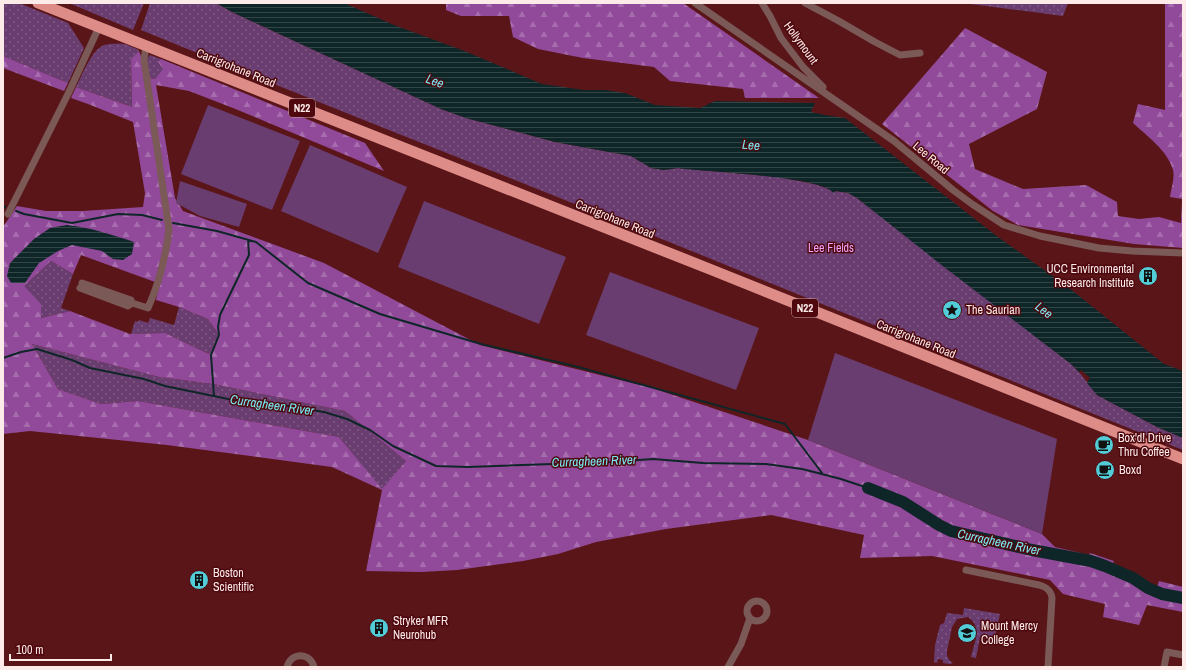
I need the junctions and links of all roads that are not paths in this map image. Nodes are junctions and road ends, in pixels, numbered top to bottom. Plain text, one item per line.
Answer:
1 (38, 3) edge
2 (695, 3) edge
3 (762, 3) edge
4 (805, 3) edge
5 (99, 27) junction
6 (146, 46) junction
7 (920, 53) dead end
8 (827, 94) junction
9 (8, 214) dead end
10 (1183, 253) edge
11 (81, 285) dead end
12 (1183, 459) edge
13 (966, 570) dead end
14 (750, 618) dead end
15 (1183, 655) edge
16 (287, 667) edge
17 (314, 667) edge
18 (728, 667) edge
19 (1048, 667) edge
20 (1164, 667) edge

1 - 5 highway, Carrigrohane Road / N22
2 - 8 street, Lee Road
3 - 8 street, Hollymount
4 - 7 street
5 - 6 highway, Carrigrohane Road / N22
5 - 9 street
6 - 11 street
6 - 12 highway, Carrigrohane Road / N22
8 - 10 street, Lee Road
13 - 19 street
14 - 18 street
15 - 20 street
16 - 17 street

